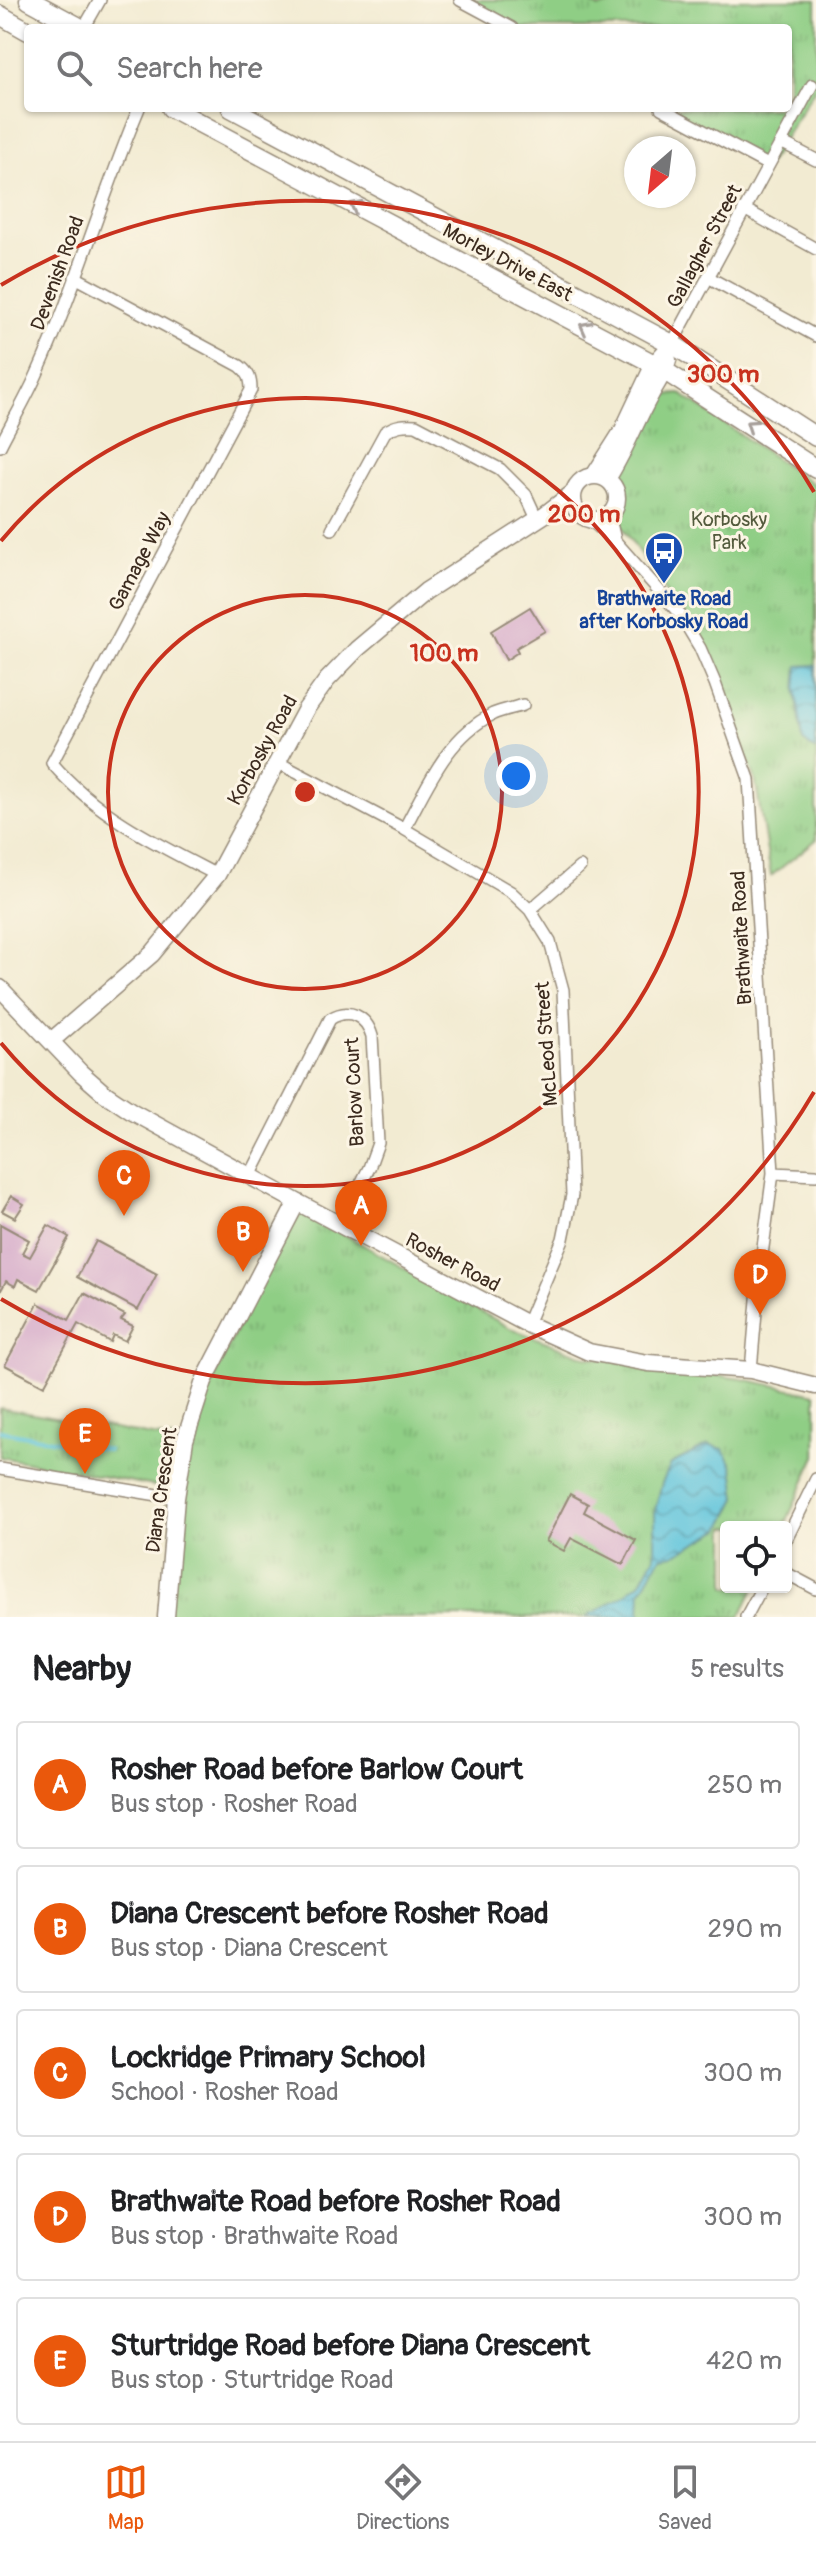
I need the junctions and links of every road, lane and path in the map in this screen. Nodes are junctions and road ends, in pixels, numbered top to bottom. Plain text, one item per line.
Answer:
1 (29, 0) edge
2 (100, 0) edge
3 (460, 0) edge
4 (0, 15) edge
5 (75, 24) edge
6 (85, 24) edge
7 (505, 24) edge
8 (24, 29) edge
9 (812, 85) dead end
10 (137, 112) edge
11 (179, 112) edge
12 (238, 112) edge
13 (669, 112) edge
14 (781, 142) junction
15 (816, 160) edge
16 (768, 165) junction
17 (744, 209) junction
18 (816, 249) edge
19 (75, 277) junction
20 (708, 277) junction
21 (816, 336) edge
22 (672, 344) junction
23 (659, 368) junction
24 (816, 437) edge
25 (0, 446) edge
26 (816, 469) edge
27 (601, 476) junction
28 (574, 492) junction
29 (609, 515) junction
30 (541, 517) junction
31 (586, 517) junction
32 (332, 529) dead end
33 (615, 541) junction
34 (523, 705) dead end
35 (277, 762) junction
36 (404, 829) junction
37 (580, 867) dead end
38 (217, 875) junction
39 (530, 910) junction
40 (0, 988) edge
41 (51, 1041) junction
42 (773, 1173) junction
43 (816, 1175) edge
44 (250, 1176) junction
45 (297, 1202) junction
46 (340, 1225) junction
47 (527, 1324) junction
48 (751, 1370) junction
49 (816, 1386) edge
50 (0, 1469) edge
51 (816, 1479) edge
52 (176, 1498) junction
53 (792, 1528) edge
54 (792, 1576) edge
55 (816, 1589) edge
56 (759, 1593) edge
57 (166, 1617) edge
58 (746, 1617) edge

1 - 5 main road
2 - 6 street
3 - 7 street
4 - 8 main road
9 - 14 street, Gallagher Street
10 - 19 street, Devenish Road
23 -> 11 main road, Morley Drive East
12 - 22 main road, Morley Drive East
13 - 16 street
14 - 15 street
14 - 16 street, Gallagher Street
16 - 17 street, Gallagher Street
17 - 18 street
17 - 20 street, Gallagher Street
19 - 25 street, Devenish Road
19 - 38 street, Gamage Way
20 - 21 street
20 - 22 street, Gallagher Street
22 - 23 street
22 - 24 main road, Morley Drive East
26 -> 23 main road, Morley Drive East
23 - 27 street
27 - 28 street
27 - 29 street
28 - 30 street, Korbosky Road
28 - 31 street
29 - 31 street
29 - 33 street, Brathwaite Road
30 - 31 street
30 - 32 street
30 - 35 street, Korbosky Road
31 - 33 street, Brathwaite Road
33 - 42 street, Brathwaite Road
34 - 36 street
35 - 36 street, McLeod Street
35 - 38 street, Korbosky Road
36 - 39 street, McLeod Street
37 - 39 street
38 - 41 street, Korbosky Road
39 - 47 street, McLeod Street
40 - 41 street, Rosher Road
41 - 44 street, Rosher Road
42 - 43 street
42 - 48 street, Brathwaite Road
44 - 45 street, Rosher Road
44 - 46 street, Barlow Court
45 - 46 street, Rosher Road
45 - 52 street, Diana Crescent
46 - 47 street, Rosher Road
47 - 48 street, Rosher Road
48 - 49 street, Rosher Road
50 - 52 street
51 - 53 street
52 - 57 street, Diana Crescent
54 - 55 street
56 - 58 street

